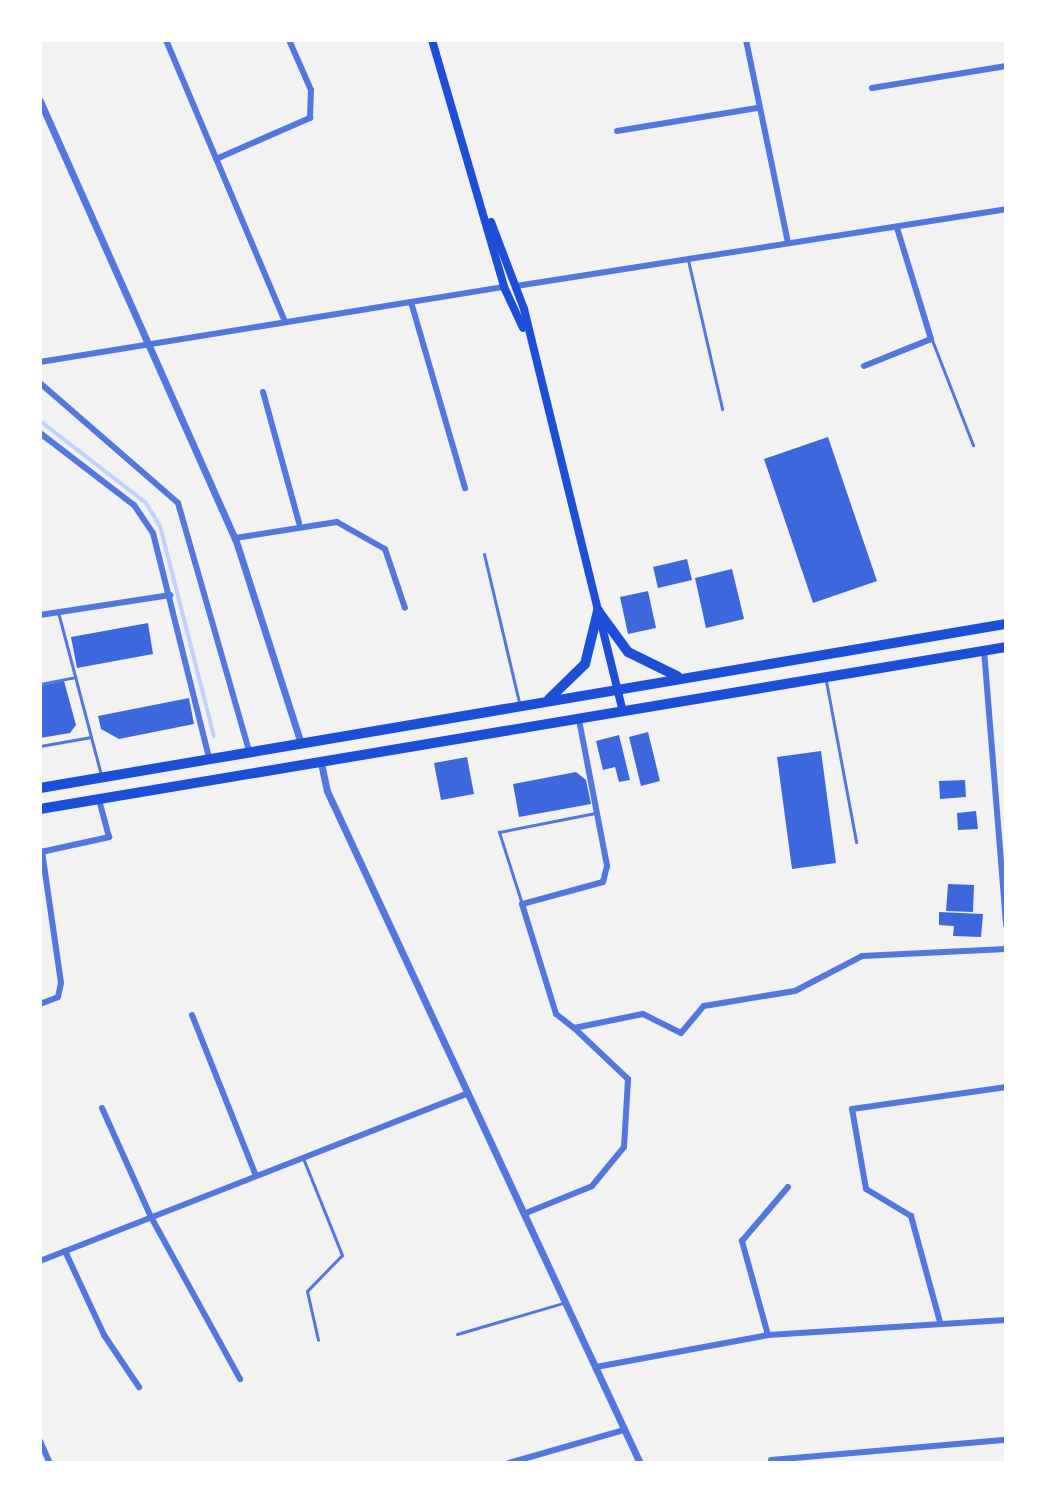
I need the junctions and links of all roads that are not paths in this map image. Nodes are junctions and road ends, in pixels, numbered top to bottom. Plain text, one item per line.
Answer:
1 (166, 40) edge
2 (289, 40) edge
3 (432, 40) edge
4 (746, 40) edge
5 (1006, 66) edge
6 (872, 88) dead end
7 (40, 101) edge
8 (757, 108) junction
9 (617, 131) dead end
10 (216, 159) junction
11 (1006, 209) edge
12 (491, 222) junction
13 (897, 228) junction
14 (788, 242) junction
15 (688, 259) junction
16 (516, 286) junction
17 (504, 287) junction
18 (411, 302) junction
19 (285, 322) junction
20 (523, 328) junction
21 (931, 339) junction
22 (146, 344) junction
23 (40, 362) edge
24 (864, 366) dead end
25 (40, 383) edge
26 (263, 392) dead end
27 (722, 409) dead end
28 (40, 433) edge
29 (973, 445) dead end
30 (465, 488) dead end
31 (299, 523) junction
32 (235, 538) junction
33 (484, 554) dead end
34 (170, 595) junction
35 (405, 608) dead end
36 (598, 611) junction
37 (58, 612) junction
38 (40, 615) edge
39 (1006, 624) edge
40 (1006, 647) edge
41 (984, 650) junction
42 (75, 677) junction
43 (679, 677) junction
44 (825, 677) junction
45 (40, 684) edge
46 (617, 688) junction
47 (544, 702) junction
48 (520, 706) junction
49 (623, 711) junction
50 (579, 720) junction
51 (91, 737) junction
52 (301, 743) junction
53 (40, 746) edge
54 (249, 751) junction
55 (209, 758) junction
56 (321, 763) junction
57 (102, 777) junction
58 (40, 788) edge
59 (99, 800) junction
60 (40, 809) edge
61 (597, 812) junction
62 (856, 842) dead end
63 (41, 852) edge
64 (522, 904) junction
65 (1006, 925) edge
66 (1006, 949) edge
67 (40, 1004) edge
68 (192, 1015) dead end
69 (574, 1028) junction
70 (1006, 1087) edge
71 (468, 1093) junction
72 (102, 1108) dead end
73 (303, 1158) junction
74 (256, 1176) junction
75 (788, 1187) dead end
76 (526, 1213) junction
77 (151, 1217) junction
78 (65, 1251) junction
79 (40, 1261) edge
80 (567, 1302) junction
81 (1006, 1320) edge
82 (940, 1322) junction
83 (457, 1334) dead end
84 (768, 1335) junction
85 (318, 1340) dead end
86 (596, 1367) junction
87 (240, 1379) dead end
88 (139, 1387) dead end
89 (624, 1430) junction
90 (1006, 1440) edge
91 (40, 1441) edge
92 (771, 1460) dead end
93 (50, 1463) edge
94 (509, 1463) edge
95 (640, 1463) edge

1 - 10 street
2 - 10 street
3 - 12 main road
4 - 8 street
5 - 6 street
7 - 22 street
8 - 9 street
8 - 14 street
10 - 19 street
11 - 13 street
12 - 16 main road
12 - 17 main road
13 - 14 street
13 - 21 street
14 - 15 street
15 - 16 street
15 - 27 lane
16 - 20 main road
17 - 18 street
17 - 20 main road
18 - 19 street
18 - 30 street
19 - 22 street
20 - 36 main road
21 - 24 street
21 - 29 lane
22 - 23 street
22 - 32 street
25 - 54 street
26 - 31 street
28 - 34 street
31 - 32 street
31 - 35 street
32 - 52 street
33 - 48 lane
34 - 37 street
34 - 55 street
36 - 43 highway
36 - 46 main road
36 - 47 highway
37 - 38 street
37 - 42 lane
39 - 43 highway
40 - 41 highway
41 - 44 highway
41 - 65 street
42 - 45 lane
42 - 51 lane
43 - 46 highway
44 - 49 highway
44 - 62 lane
46 - 47 highway
46 - 49 main road
47 - 48 highway
48 - 52 highway
49 - 50 highway
50 - 56 highway
50 - 61 street
51 - 53 lane
51 - 57 lane
52 - 54 highway
54 - 55 highway
55 - 57 highway
56 - 59 highway
56 - 71 street
57 - 58 highway
59 - 60 highway
59 - 63 street
61 - 64 street
61 - 64 lane
63 - 67 street
64 - 69 street
66 - 69 street
68 - 74 street
69 - 76 street
70 - 82 street
71 - 73 street
71 - 76 street
72 - 77 street
73 - 74 street
73 - 85 lane
74 - 77 street
75 - 84 street
76 - 80 street
77 - 78 street
77 - 87 street
78 - 79 street
78 - 88 street
80 - 83 lane
80 - 86 street
81 - 82 street
82 - 84 street
84 - 86 street
86 - 89 street
89 - 94 street
89 - 95 street
90 - 92 street
91 - 93 street

